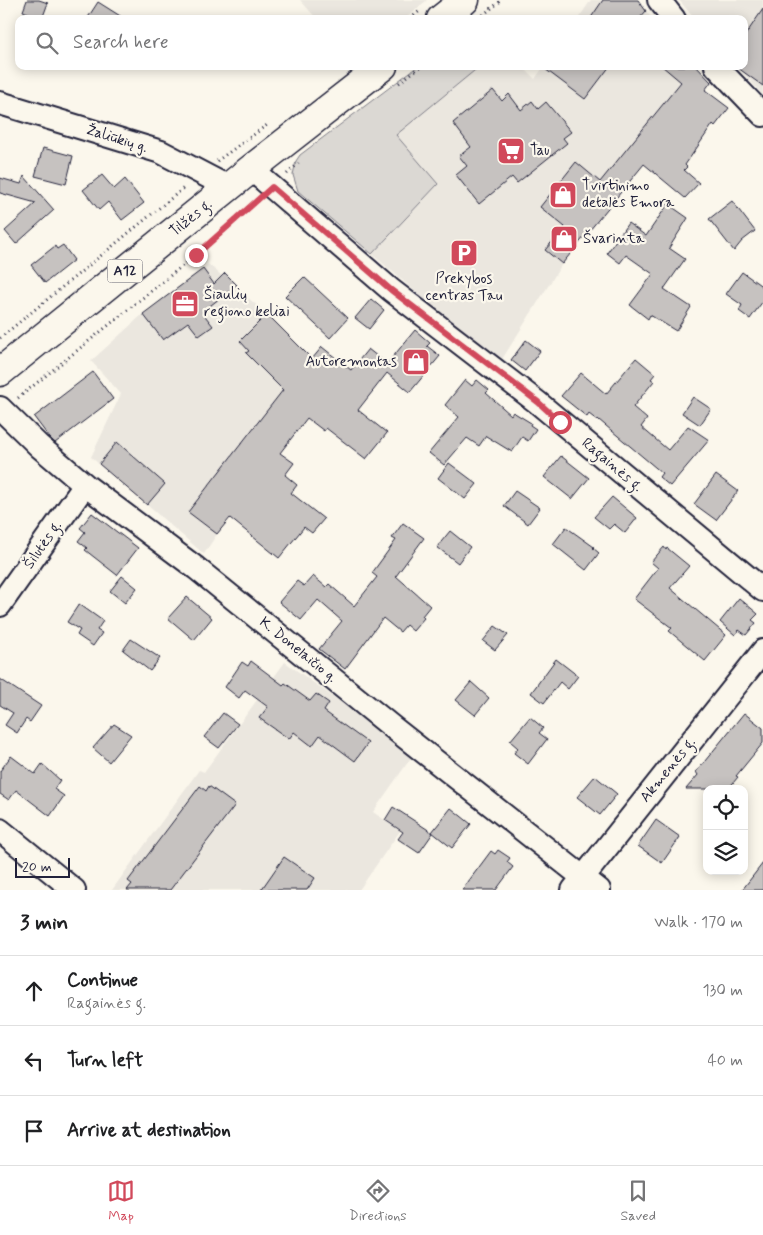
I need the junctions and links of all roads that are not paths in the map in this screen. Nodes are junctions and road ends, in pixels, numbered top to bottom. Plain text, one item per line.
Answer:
1 (465, 0) edge
2 (659, 0) edge
3 (446, 15) edge
4 (671, 15) edge
5 (720, 70) edge
6 (390, 75) edge
7 (0, 103) edge
8 (763, 115) edge
9 (251, 169) junction
10 (228, 188) junction
11 (0, 372) edge
12 (2, 409) edge
13 (85, 485) junction
14 (763, 590) edge
15 (0, 605) edge
16 (763, 651) edge
17 (0, 830) edge
18 (585, 886) edge
19 (74, 890) edge

1 - 3 highway
2 - 4 street
5 - 8 street
6 - 9 highway, Tilžės g. / A12
7 - 10 street, Žaliūkių g.
9 - 10 highway, Tilžės g. / A12
9 - 14 street, Ragainės g.
10 - 11 highway, Tilžės g. / A12
12 - 13 street, K. Donelaičio g.
13 - 15 street, Šilutės g.
13 - 18 street, K. Donelaičio g.
16 - 18 street, Akmenės g.
17 - 19 street

